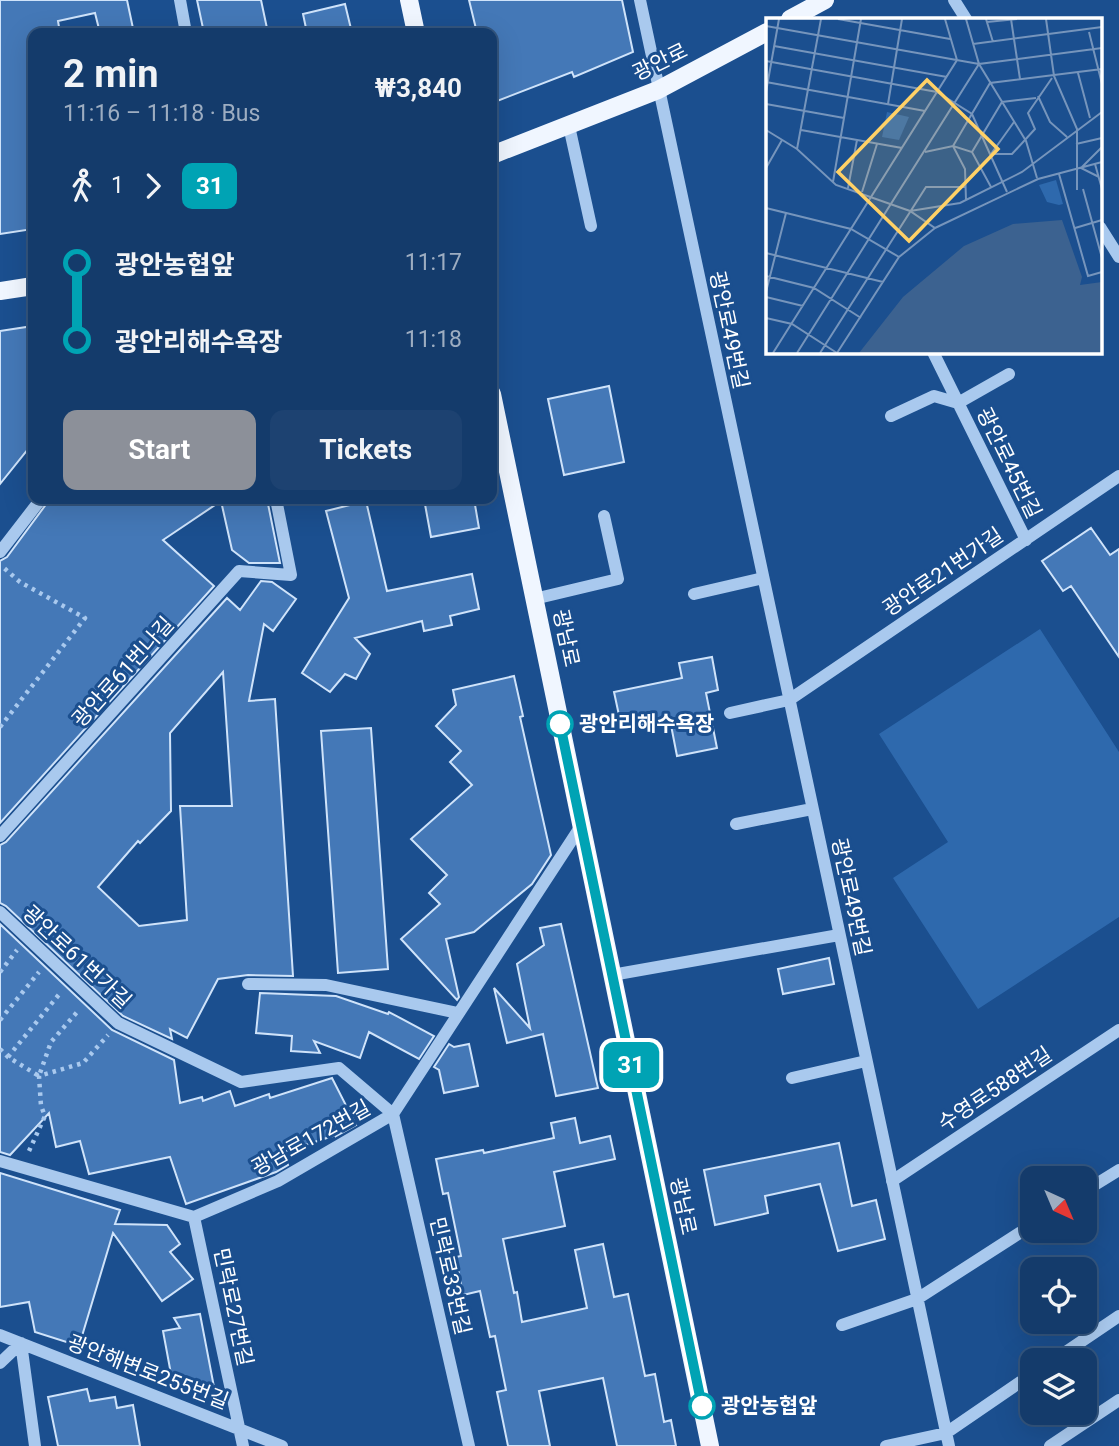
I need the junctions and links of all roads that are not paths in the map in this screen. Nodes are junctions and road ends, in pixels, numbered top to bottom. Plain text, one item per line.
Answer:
1 (180, 0) edge
2 (409, 0) edge
3 (640, 0) edge
4 (825, 0) edge
5 (954, 0) edge
6 (792, 18) edge
7 (965, 18) edge
8 (185, 28) edge
9 (415, 28) edge
10 (766, 33) edge
11 (659, 90) junction
12 (569, 126) junction
13 (497, 153) edge
14 (591, 226) dead end
15 (1102, 230) edge
16 (1119, 257) edge
17 (28, 287) edge
18 (0, 291) edge
19 (934, 354) edge
20 (1009, 374) dead end
21 (958, 403) junction
22 (891, 416) dead end
23 (497, 418) edge
24 (1119, 476) edge
25 (37, 504) edge
26 (277, 504) edge
27 (604, 516) dead end
28 (1026, 540) junction
29 (0, 552) edge
30 (763, 578) junction
31 (694, 594) dead end
32 (534, 599) junction
33 (789, 700) junction
34 (730, 712) dead end
35 (812, 809) junction
36 (736, 824) dead end
37 (581, 826) junction
38 (0, 836) edge
39 (0, 912) edge
40 (839, 935) junction
41 (612, 975) junction
42 (248, 984) dead end
43 (458, 1013) junction
44 (1119, 1030) edge
45 (866, 1061) junction
46 (792, 1078) dead end
47 (393, 1114) junction
48 (0, 1161) edge
49 (1119, 1170) edge
50 (892, 1181) junction
51 (1097, 1184) edge
52 (194, 1217) junction
53 (1020, 1233) edge
54 (917, 1299) junction
55 (1119, 1316) edge
56 (842, 1325) dead end
57 (0, 1335) edge
58 (21, 1343) junction
59 (1072, 1348) edge
60 (0, 1363) edge
61 (1020, 1383) edge
62 (1119, 1400) edge
63 (240, 1429) junction
64 (947, 1439) edge
65 (35, 1446) edge
66 (243, 1446) edge
67 (282, 1446) edge
68 (469, 1446) edge
69 (710, 1446) edge
70 (886, 1446) edge
71 (1050, 1446) edge

1 - 8 street
2 - 9 main road
3 - 11 street, 광안로49번길
4 - 6 main road
5 - 7 street
10 - 11 main road, 광안로
11 - 12 main road, 광안로
11 - 30 street, 광안로49번길
12 - 13 main road, 광안로
12 - 14 street
15 - 16 street
17 - 18 main road
19 - 21 street, 광안로45번길
20 - 21 street, 광안로45번길
21 - 22 street, 광안로45번길
21 - 28 street, 광안로45번길
23 - 32 main road, 광남로
24 - 28 street, 광안로21번가길
25 - 29 street
26 - 38 street, 광안로61번나길
27 - 32 street, 광남로
28 - 33 street, 광안로21번가길
30 - 31 street
30 - 33 street, 광안로49번길
32 - 37 main road, 광남로
33 - 34 street
33 - 35 street, 광안로49번길
35 - 36 street
35 - 40 street, 광안로49번길
37 - 41 main road, 광남로
37 - 43 street, 광남로172번길
39 - 47 street, 광안로61번가길
40 - 41 street
40 - 45 street, 광안로49번길
41 - 69 main road, 광남로
42 - 43 street
43 - 47 street, 광남로172번길
44 - 50 street, 수영로588번길
45 - 46 street
45 - 50 street, 광안로49번길
47 - 52 street, 광남로172번길
47 - 68 street, 민락로33번길
48 - 52 street
49 - 51 street
50 - 54 street, 광안로49번길
52 - 63 street, 민락로27번길
53 - 54 street
54 - 56 street
54 - 64 street, 광안로49번길
55 - 59 street
57 - 58 street, 광안해변로255번길
58 - 60 street
58 - 63 street, 광안해변로255번길
58 - 65 street
61 - 64 street
62 - 71 street
63 - 66 street, 민락로27번길
63 - 67 street, 광안해변로255번길
64 - 70 street

